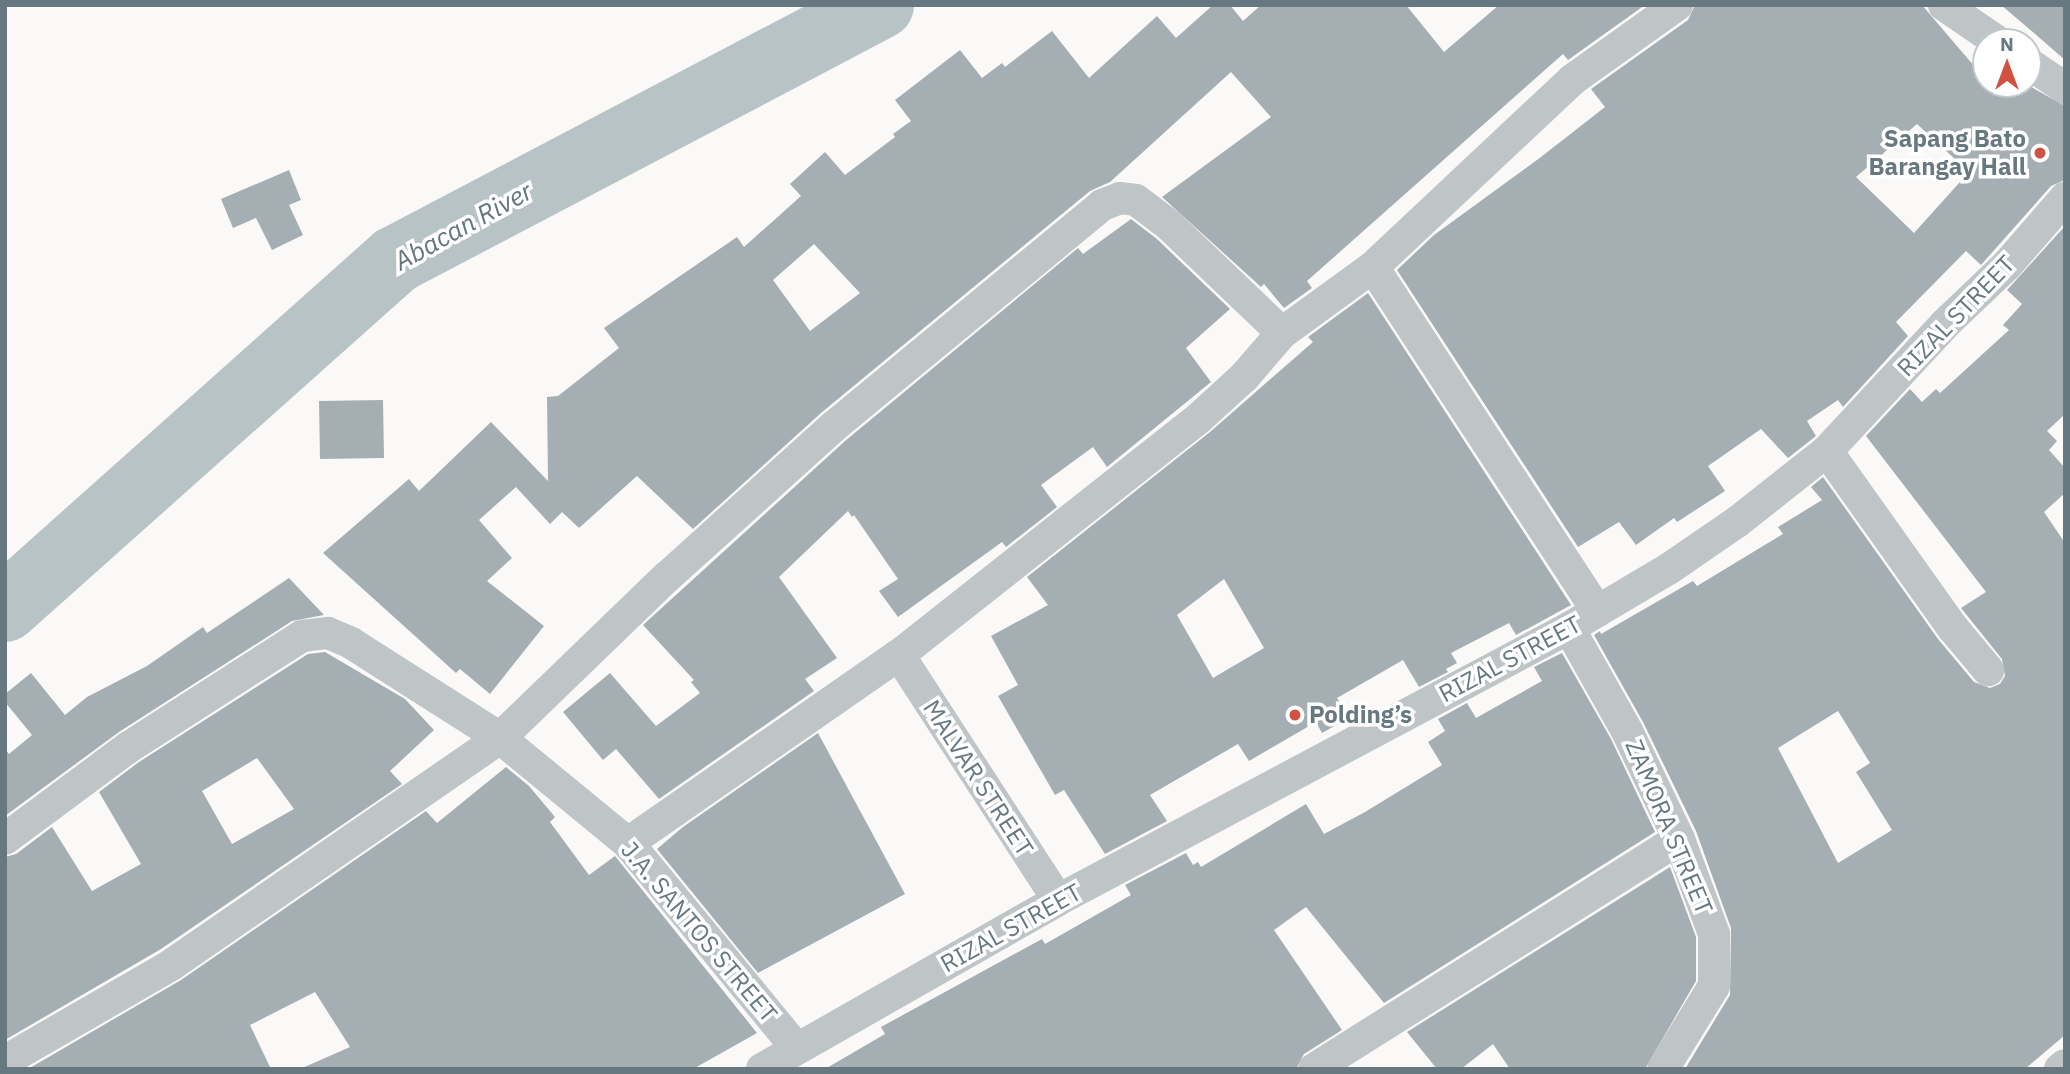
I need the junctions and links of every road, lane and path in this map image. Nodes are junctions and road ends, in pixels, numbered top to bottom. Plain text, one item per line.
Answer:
1 (1677, 5) edge
2 (1944, 5) edge
3 (1978, 28) edge
4 (2042, 72) edge
5 (2065, 88) edge
6 (2065, 198) edge
7 (1373, 267) junction
8 (1282, 333) junction
9 (1827, 451) junction
10 (1597, 611) junction
11 (1569, 628) junction
12 (899, 655) junction
13 (1988, 670) dead end
14 (500, 738) junction
15 (5, 839) edge
16 (1679, 839) junction
17 (628, 844) junction
18 (1058, 900) junction
19 (797, 1049) junction
20 (5, 1061) edge
21 (2065, 1065) edge
22 (762, 1069) edge
23 (1314, 1069) edge
24 (1663, 1069) edge
25 (2060, 1069) edge

1 - 7 street
2 - 3 street
4 - 5 street
6 - 9 street, RIZAL STREET
7 - 8 street
7 - 10 street
8 - 12 street
8 - 14 street
9 - 10 street, RIZAL STREET
9 - 13 street
10 - 11 street, RIZAL STREET
11 - 16 street, ZAMORA STREET
11 - 18 street, RIZAL STREET
12 - 17 street
12 - 18 street, MALVAR STREET
14 - 15 street, J.A. SANTOS STREET
14 - 17 street, J.A. SANTOS STREET
14 - 20 street
16 - 23 street
16 - 24 street, ZAMORA STREET
17 - 19 street, J.A. SANTOS STREET
18 - 19 street, RIZAL STREET
19 - 22 street, RIZAL STREET
21 - 25 street

